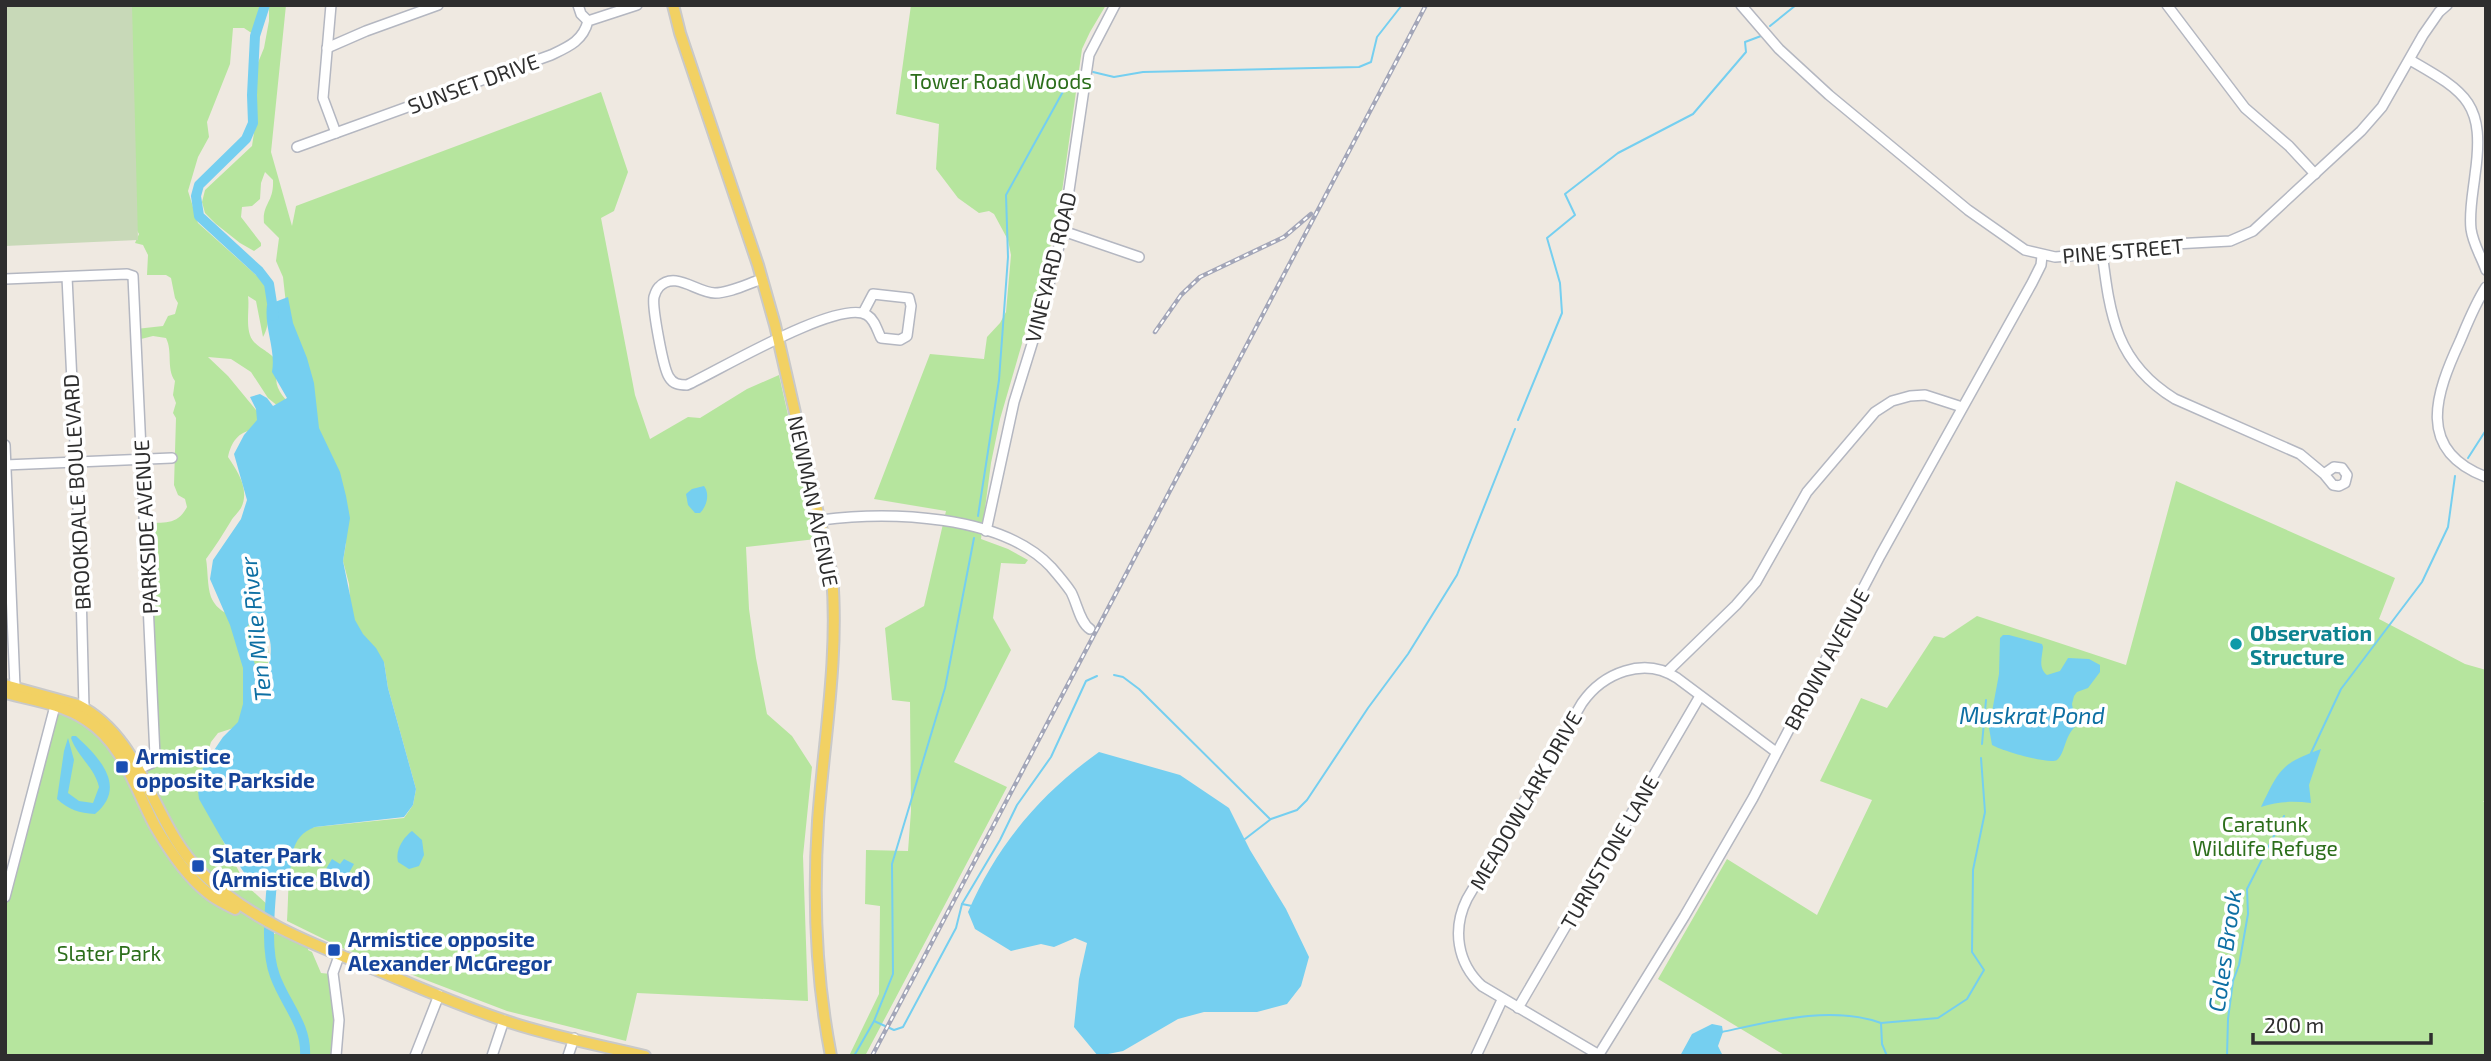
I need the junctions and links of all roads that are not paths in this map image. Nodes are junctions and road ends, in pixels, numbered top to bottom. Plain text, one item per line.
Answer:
1 (331, 5) edge
2 (439, 5) edge
3 (578, 5) edge
4 (637, 5) edge
5 (673, 5) edge
6 (1115, 5) edge
7 (1741, 5) edge
8 (2167, 5) edge
9 (2447, 5) edge
10 (415, 9) edge
11 (588, 21) junction
12 (327, 48) junction
13 (2410, 60) junction
14 (336, 133) junction
15 (297, 148) dead end
16 (2315, 174) junction
17 (1063, 231) junction
18 (2102, 252) junction
19 (2042, 256) junction
20 (1139, 257) dead end
21 (2486, 270) edge
22 (66, 277) junction
23 (5, 279) edge
24 (762, 279) junction
25 (2486, 287) edge
26 (863, 313) junction
27 (778, 339) junction
28 (1962, 407) junction
29 (5, 445) edge
30 (172, 458) dead end
31 (142, 459) junction
32 (75, 462) junction
33 (6, 465) edge
34 (2324, 474) dead end
35 (2486, 477) edge
36 (821, 520) junction
37 (986, 531) junction
38 (1090, 629) dead end
39 (1667, 672) junction
40 (9, 689) edge
41 (1700, 696) junction
42 (55, 706) junction
43 (84, 708) junction
44 (1776, 752) junction
45 (139, 769) junction
46 (5, 897) edge
47 (261, 919) junction
48 (339, 956) junction
49 (439, 995) junction
50 (1502, 1000) junction
51 (1518, 1007) junction
52 (505, 1021) junction
53 (574, 1038) junction
54 (1598, 1055) edge
55 (336, 1056) edge
56 (415, 1056) edge
57 (492, 1056) edge
58 (568, 1056) edge
59 (645, 1056) edge
60 (831, 1056) edge
61 (1476, 1056) edge

1 - 12 street
2 - 10 street
3 - 11 street
4 - 11 street
5 - 24 main road, NEWMAN AVENUE
6 - 17 street, VINEYARD ROAD
7 - 19 street, PINE STREET
8 - 16 street
9 - 13 street, PINE STREET
10 - 12 street
11 - 14 street, SUNSET DRIVE
12 - 14 street
13 - 16 street, PINE STREET
13 - 21 street
14 - 15 street, SUNSET DRIVE
16 - 18 street, PINE STREET
17 - 20 street
17 - 37 street, VINEYARD ROAD
18 - 19 street, PINE STREET
18 - 34 street
19 - 28 street, BROWN AVENUE
22 - 23 street
22 - 31 street, PARKSIDE AVENUE
22 - 32 street, BROOKDALE BOULEVARD
24 - 27 main road, NEWMAN AVENUE
24 - 27 street
25 - 35 street
26 - 26 street
26 - 27 street
27 - 36 main road, NEWMAN AVENUE
28 - 39 street
28 - 44 street, BROWN AVENUE
29 - 33 street
30 - 31 street
31 - 32 street
31 - 45 street, PARKSIDE AVENUE
32 - 33 street
32 - 43 street, BROOKDALE BOULEVARD
33 - 40 street
36 - 37 street
36 - 60 main road, NEWMAN AVENUE
37 - 38 street
39 - 41 street
39 - 50 street, MEADOWLARK DRIVE
40 - 42 main road
40 - 43 main road
41 - 44 street
41 - 51 street, TURNSTONE LANE
42 - 46 street
42 - 47 main road
43 - 45 main road
44 - 54 street, BROWN AVENUE
45 - 47 main road
47 - 48 main road
48 - 49 main road
48 - 55 street
49 - 52 main road
49 - 56 street
50 - 51 street, MEADOWLARK DRIVE
50 - 61 street
51 - 54 street, MEADOWLARK DRIVE
52 - 53 main road
52 - 57 street
53 - 58 street
53 - 59 main road

